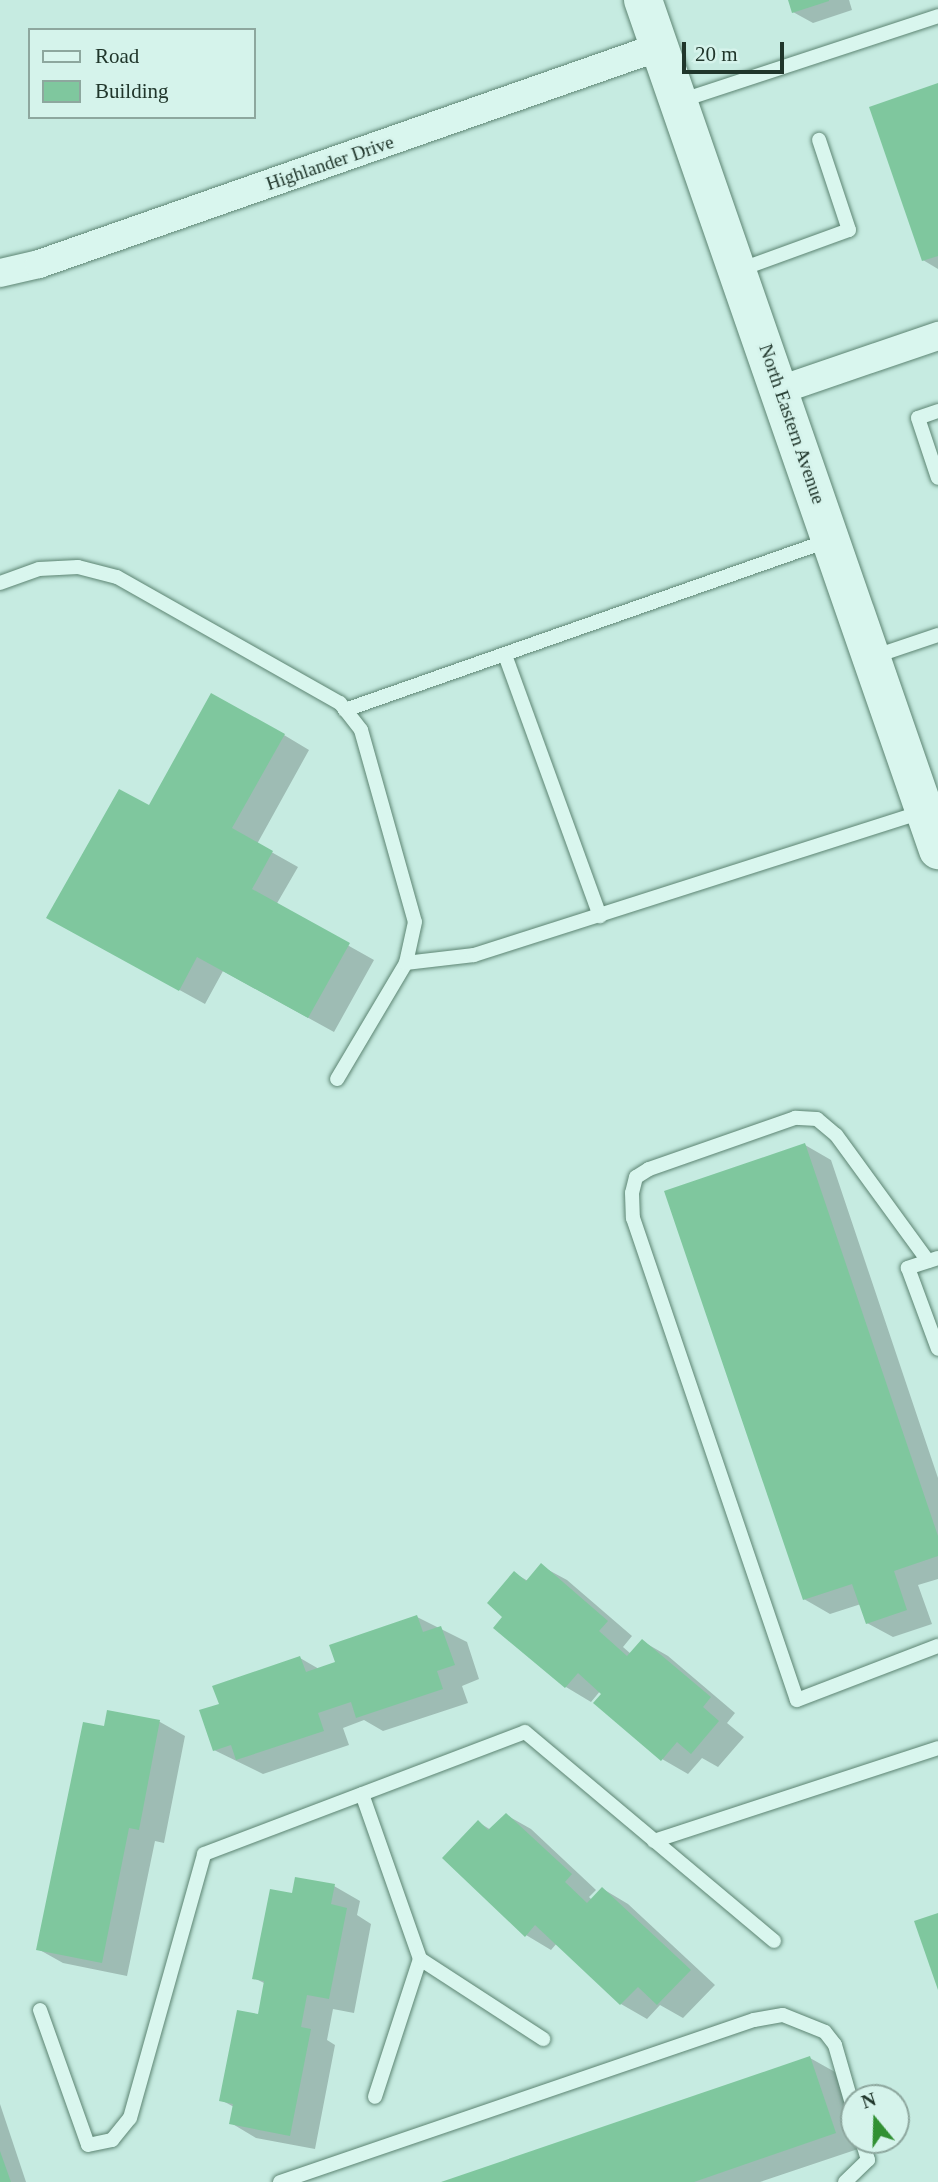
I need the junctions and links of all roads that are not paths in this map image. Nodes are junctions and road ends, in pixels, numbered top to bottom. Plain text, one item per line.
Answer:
1 (643, 0) edge
2 (938, 16) edge
3 (659, 47) junction
4 (678, 101) junction
5 (819, 140) dead end
6 (738, 271) junction
7 (0, 272) edge
8 (938, 336) edge
9 (780, 390) junction
10 (938, 411) edge
11 (938, 478) edge
12 (832, 540) junction
13 (0, 583) edge
14 (938, 635) edge
15 (505, 655) junction
16 (872, 657) junction
17 (345, 710) junction
18 (931, 809) edge
19 (938, 850) edge
20 (600, 915) junction
21 (406, 963) junction
22 (337, 1079) dead end
23 (933, 1260) edge
24 (938, 1349) edge
25 (938, 1646) edge
26 (938, 1748) edge
27 (362, 1794) junction
28 (654, 1840) junction
29 (774, 1941) dead end
30 (420, 1959) junction
31 (40, 2010) dead end
32 (543, 2039) dead end
33 (846, 2084) edge
34 (375, 2097) dead end
35 (866, 2154) edge
36 (280, 2182) edge
37 (845, 2182) edge

1 - 3 main road, North Eastern Avenue
2 - 4 lane
3 - 4 main road, North Eastern Avenue
3 - 7 street, Highlander Drive
4 - 6 main road, North Eastern Avenue
5 - 6 lane
6 - 9 main road, North Eastern Avenue
8 - 9 street
9 - 12 main road, North Eastern Avenue
10 - 11 lane
12 - 15 lane
12 - 16 main road, North Eastern Avenue
13 - 17 lane
14 - 16 lane
15 - 17 lane
15 - 20 lane
16 - 18 main road, North Eastern Avenue
17 - 21 lane
18 - 19 main road, North Eastern Avenue
18 - 20 lane
20 - 21 lane
21 - 22 lane
23 - 24 lane
23 - 25 lane
26 - 28 lane
27 - 28 lane
27 - 30 lane
27 - 31 lane
28 - 29 lane
30 - 32 lane
30 - 34 lane
33 - 36 lane
35 - 37 lane

